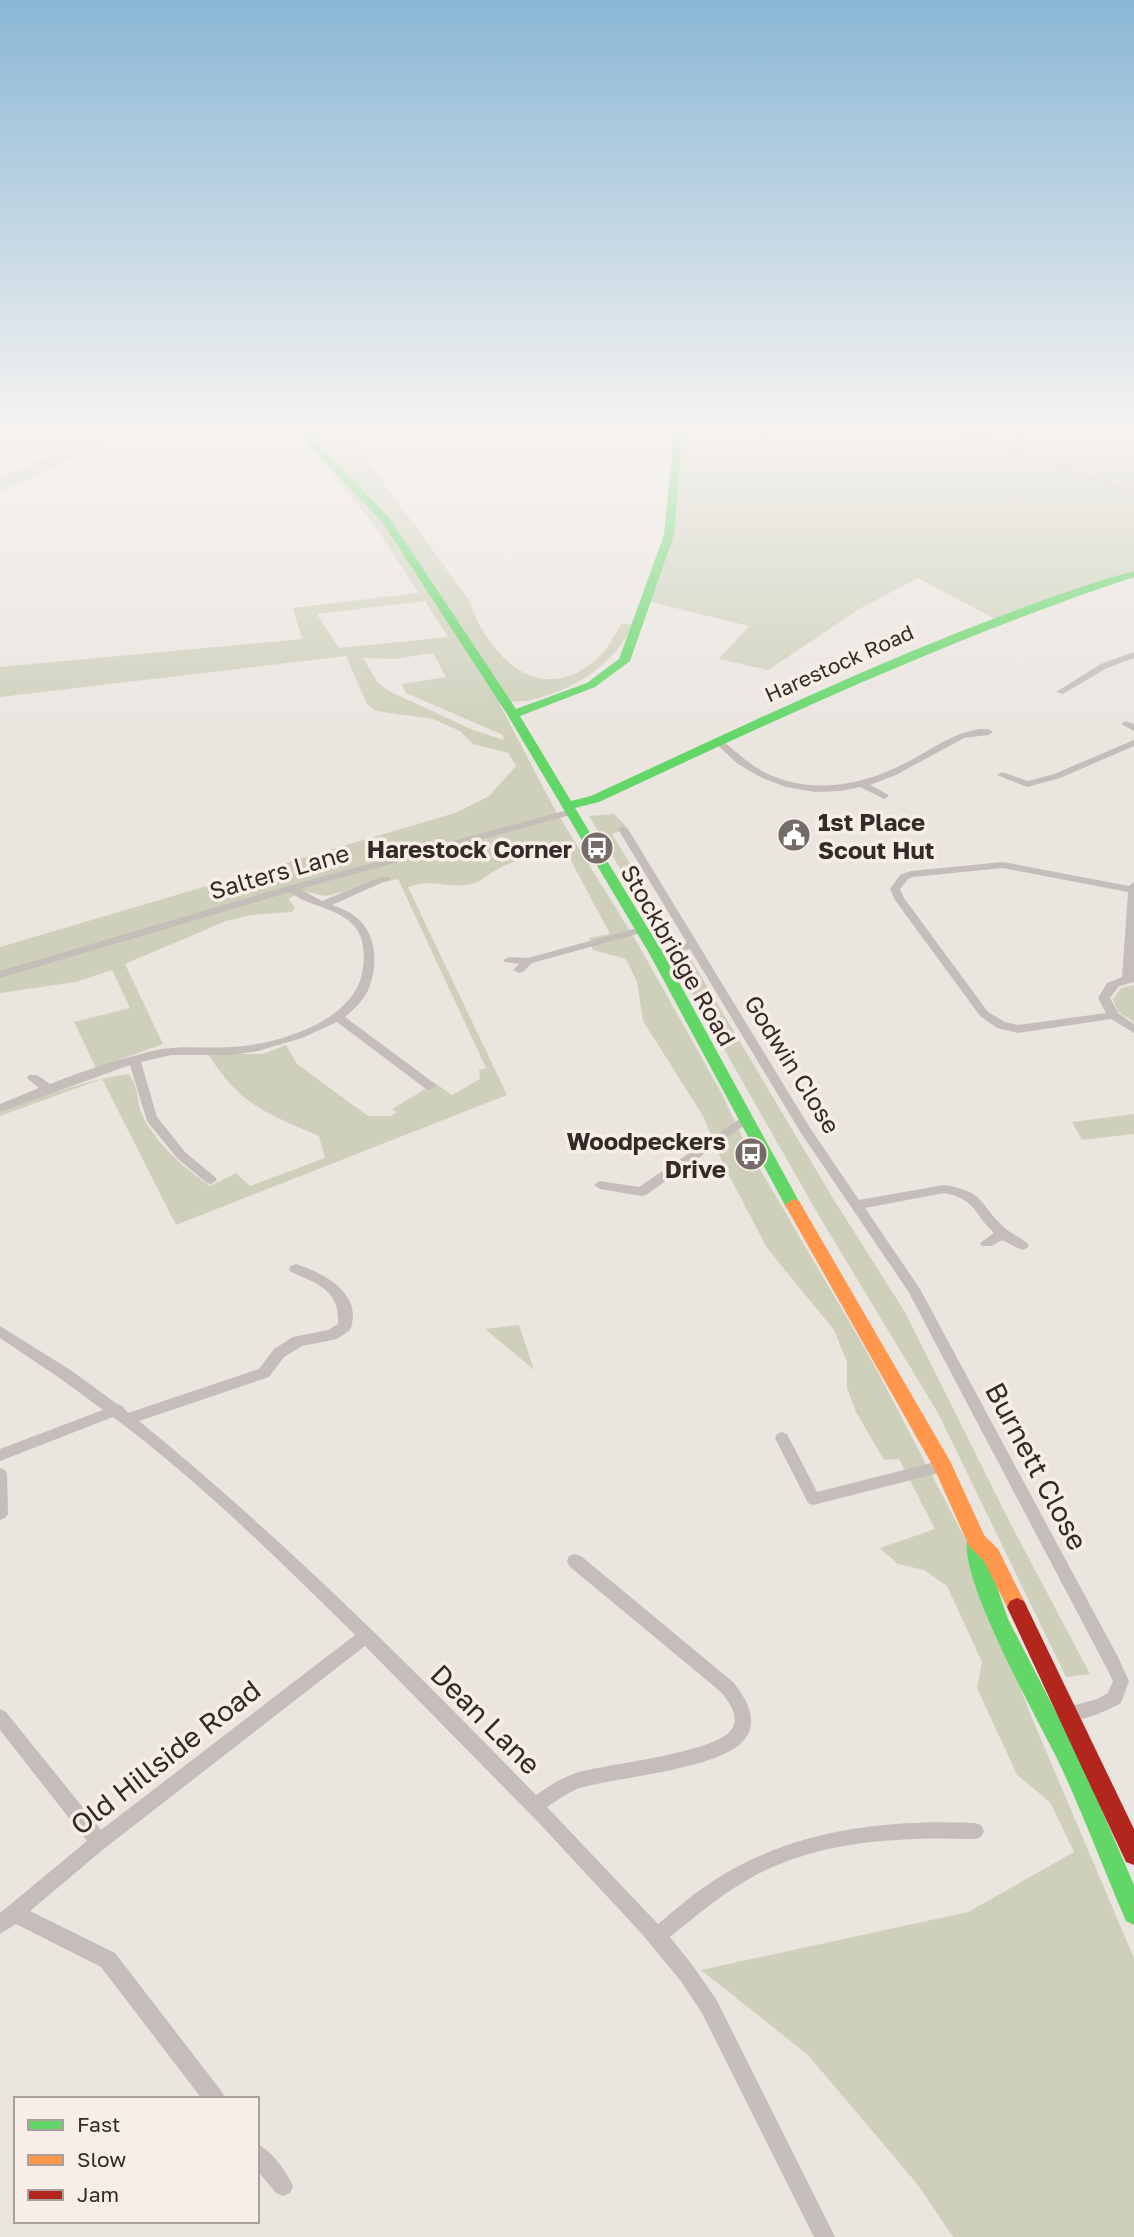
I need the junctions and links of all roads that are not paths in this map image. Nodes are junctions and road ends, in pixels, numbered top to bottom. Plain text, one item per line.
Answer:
1 (392, 529) edge
2 (670, 529) edge
3 (1134, 574) edge
4 (1134, 655) edge
5 (1104, 666) junction
6 (1115, 673) dead end
7 (1060, 692) dead end
8 (513, 714) junction
9 (988, 732) dead end
10 (719, 742) junction
11 (1134, 743) edge
12 (913, 764) joint
13 (1002, 775) dead end
14 (864, 785) junction
15 (884, 796) dead end
16 (569, 809) junction
17 (621, 834) dead end
18 (386, 879) dead end
19 (292, 888) junction
20 (1134, 888) edge
21 (322, 905) junction
22 (641, 930) junction
23 (693, 945) junction
24 (656, 953) junction
25 (509, 960) dead end
26 (0, 975) edge
27 (1130, 979) edge
28 (1112, 1015) junction
29 (338, 1017) junction
30 (1130, 1026) edge
31 (135, 1060) junction
32 (33, 1078) dead end
33 (430, 1086) dead end
34 (48, 1089) junction
35 (0, 1108) edge
36 (744, 1120) junction
37 (211, 1180) dead end
38 (600, 1185) dead end
39 (856, 1205) junction
40 (1002, 1234) junction
41 (987, 1242) dead end
42 (1022, 1245) dead end
43 (296, 1269) dead end
44 (0, 1331) edge
45 (122, 1414) junction
46 (782, 1438) dead end
47 (0, 1455) edge
48 (943, 1466) junction
49 (0, 1474) edge
50 (0, 1514) edge
51 (976, 1540) junction
52 (575, 1561) dead end
53 (366, 1636) junction
54 (1070, 1714) junction
55 (0, 1717) edge
56 (1049, 1718) junction
57 (535, 1805) junction
58 (975, 1831) dead end
59 (99, 1842) junction
60 (1134, 1854) edge
61 (1134, 1913) edge
62 (7, 1919) edge
63 (657, 1936) junction
64 (213, 2097) edge
65 (259, 2156) edge
66 (283, 2186) dead end
67 (825, 2237) edge

1 - 8 main road, Stockbridge Road
2 - 8 main road
3 - 10 main road, Harestock Road
4 - 5 street
5 - 6 street
5 - 7 street
8 - 16 main road, Stockbridge Road
9 - 12 street
10 - 14 street
10 - 16 main road, Harestock Road
11 - 13 street
12 - 14 street
14 - 15 street
16 - 19 street, Salters Lane
16 - 22 main road, Stockbridge Road
17 - 23 street, Godwin Close
18 - 21 street
19 - 21 street
19 - 26 street, Salters Lane
20 - 27 street
20 - 28 street
21 - 29 street
22 - 24 main road, Stockbridge Road
22 - 25 street
23 - 24 street
23 - 39 street, Godwin Close
24 - 36 main road, Stockbridge Road
27 - 28 street
28 - 30 street
29 - 31 street
29 - 33 street
31 - 34 street
31 - 37 street
32 - 34 street
34 - 35 street
36 - 38 street
36 - 48 main road, Stockbridge Road
39 - 40 street
39 - 54 street, Burnett Close
40 - 41 street
40 - 42 street
43 - 45 street
44 - 45 street, Dean Lane
45 - 47 street
45 - 53 street, Dean Lane
46 - 48 street
48 - 51 main road, Stockbridge Road
49 - 50 street
51 - 54 main road, Stockbridge Road
51 - 56 main road, Stockbridge Road
52 - 57 street
53 - 57 street, Dean Lane
53 - 59 street, Old Hillside Road
54 - 56 street, Burnett Close
54 - 60 main road, Stockbridge Road
55 - 59 street
56 - 61 main road, Stockbridge Road
57 - 63 street, Dean Lane
58 - 63 street
59 - 62 street, Old Hillside Road
62 - 64 street
63 - 67 street, Dean Lane
65 - 66 street

